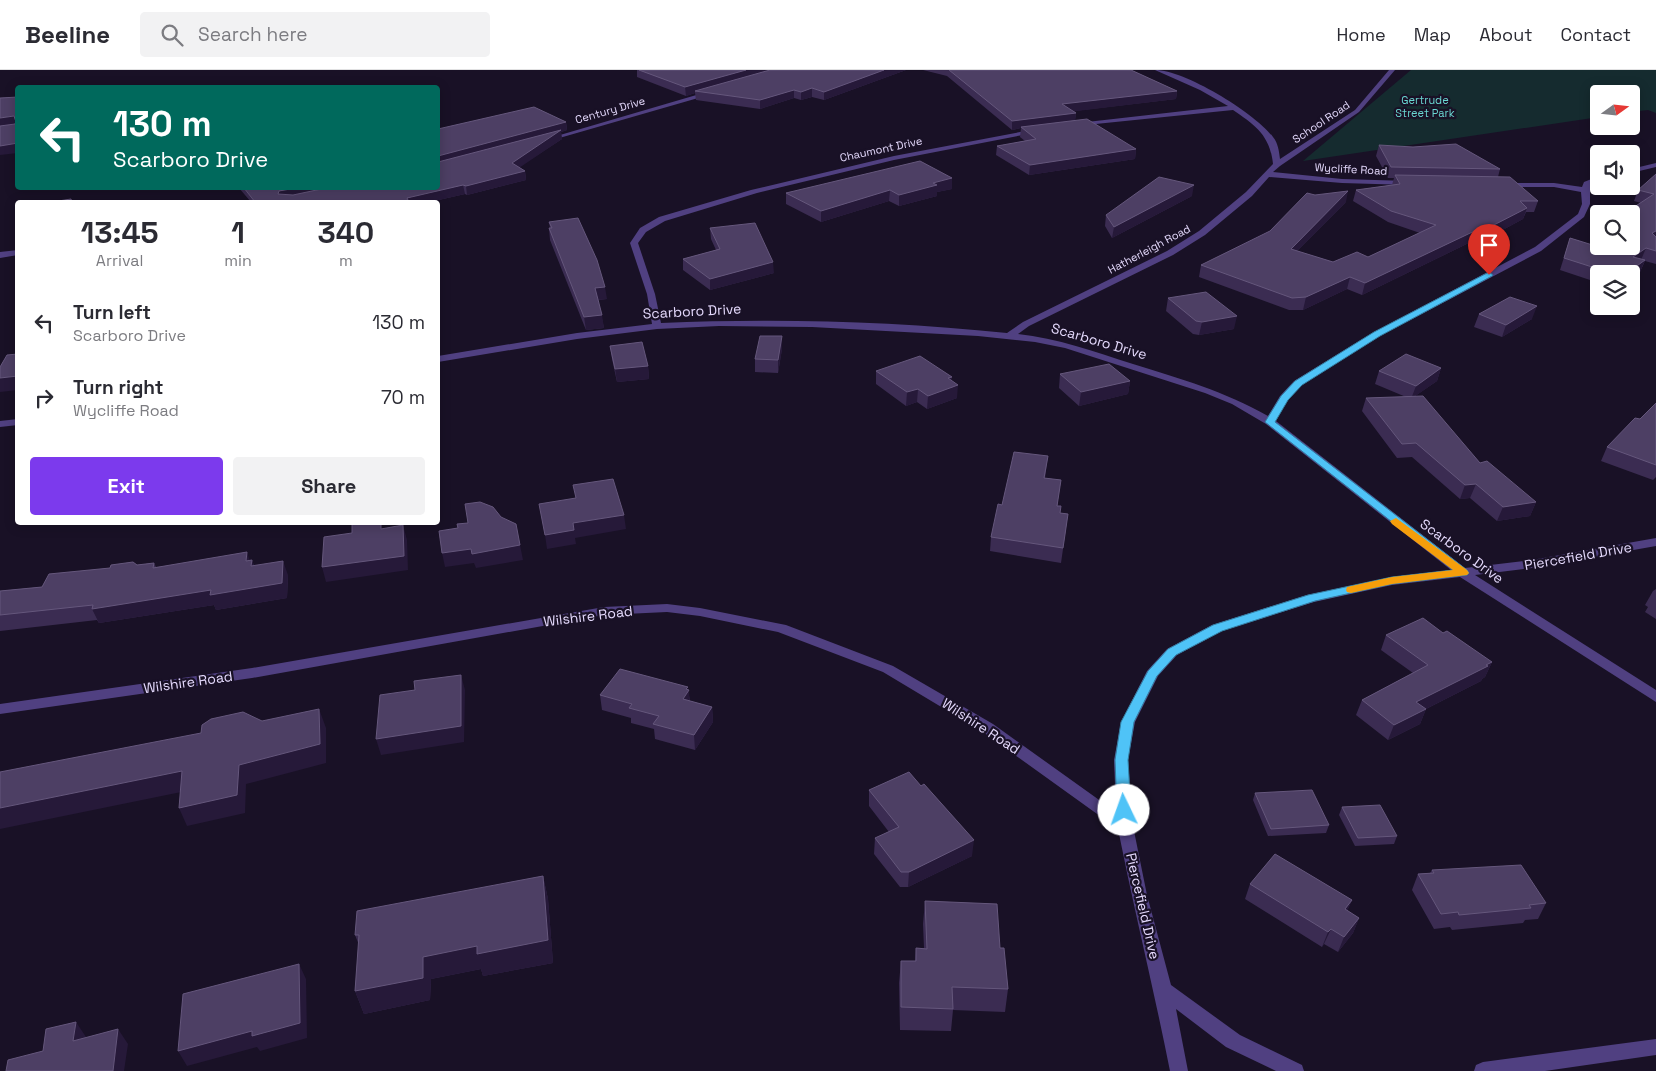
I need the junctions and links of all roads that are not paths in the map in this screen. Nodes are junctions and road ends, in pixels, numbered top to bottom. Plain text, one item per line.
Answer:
1 (1158, 70) edge
2 (1392, 70) edge
3 (718, 91) edge
4 (1232, 108) junction
5 (1068, 126) edge
6 (1049, 129) edge
7 (541, 141) edge
8 (1277, 164) junction
9 (1656, 165) edge
10 (1640, 168) edge
11 (1266, 174) junction
12 (1590, 182) edge
13 (1422, 183) edge
14 (1497, 184) edge
15 (1585, 190) junction
16 (15, 252) edge
17 (0, 255) edge
18 (656, 326) junction
19 (1009, 336) junction
20 (440, 359) edge
21 (15, 422) edge
22 (1270, 422) junction
23 (0, 424) edge
24 (1656, 542) edge
25 (1463, 573) junction
26 (1656, 697) edge
27 (0, 709) edge
28 (1125, 826) junction
29 (1163, 989) junction
30 (1656, 1047) edge
31 (1179, 1071) edge
32 (1295, 1071) edge
33 (1483, 1071) edge

1 - 4 street
2 - 8 street, School Road
3 - 7 street, Century Drive
4 - 5 street
4 - 8 street
6 - 18 street, Chaumont Drive
8 - 11 street, Hatherleigh Road
9 - 10 street
11 - 13 street, Wycliffe Road
11 - 19 street, Hatherleigh Road
12 - 15 street
14 - 15 street
15 - 22 street
16 - 17 street
18 - 19 street, Scarboro Drive
18 - 20 street, Scarboro Drive
19 - 22 street, Scarboro Drive
21 - 23 street
22 - 25 street, Scarboro Drive
24 - 25 street, Piercefield Drive
25 - 26 street, Scarboro Drive
25 - 28 street, Piercefield Drive
27 - 28 street, Wilshire Road
28 - 29 street, Piercefield Drive
29 - 31 street, Piercefield Drive
29 - 32 street
30 - 33 street

